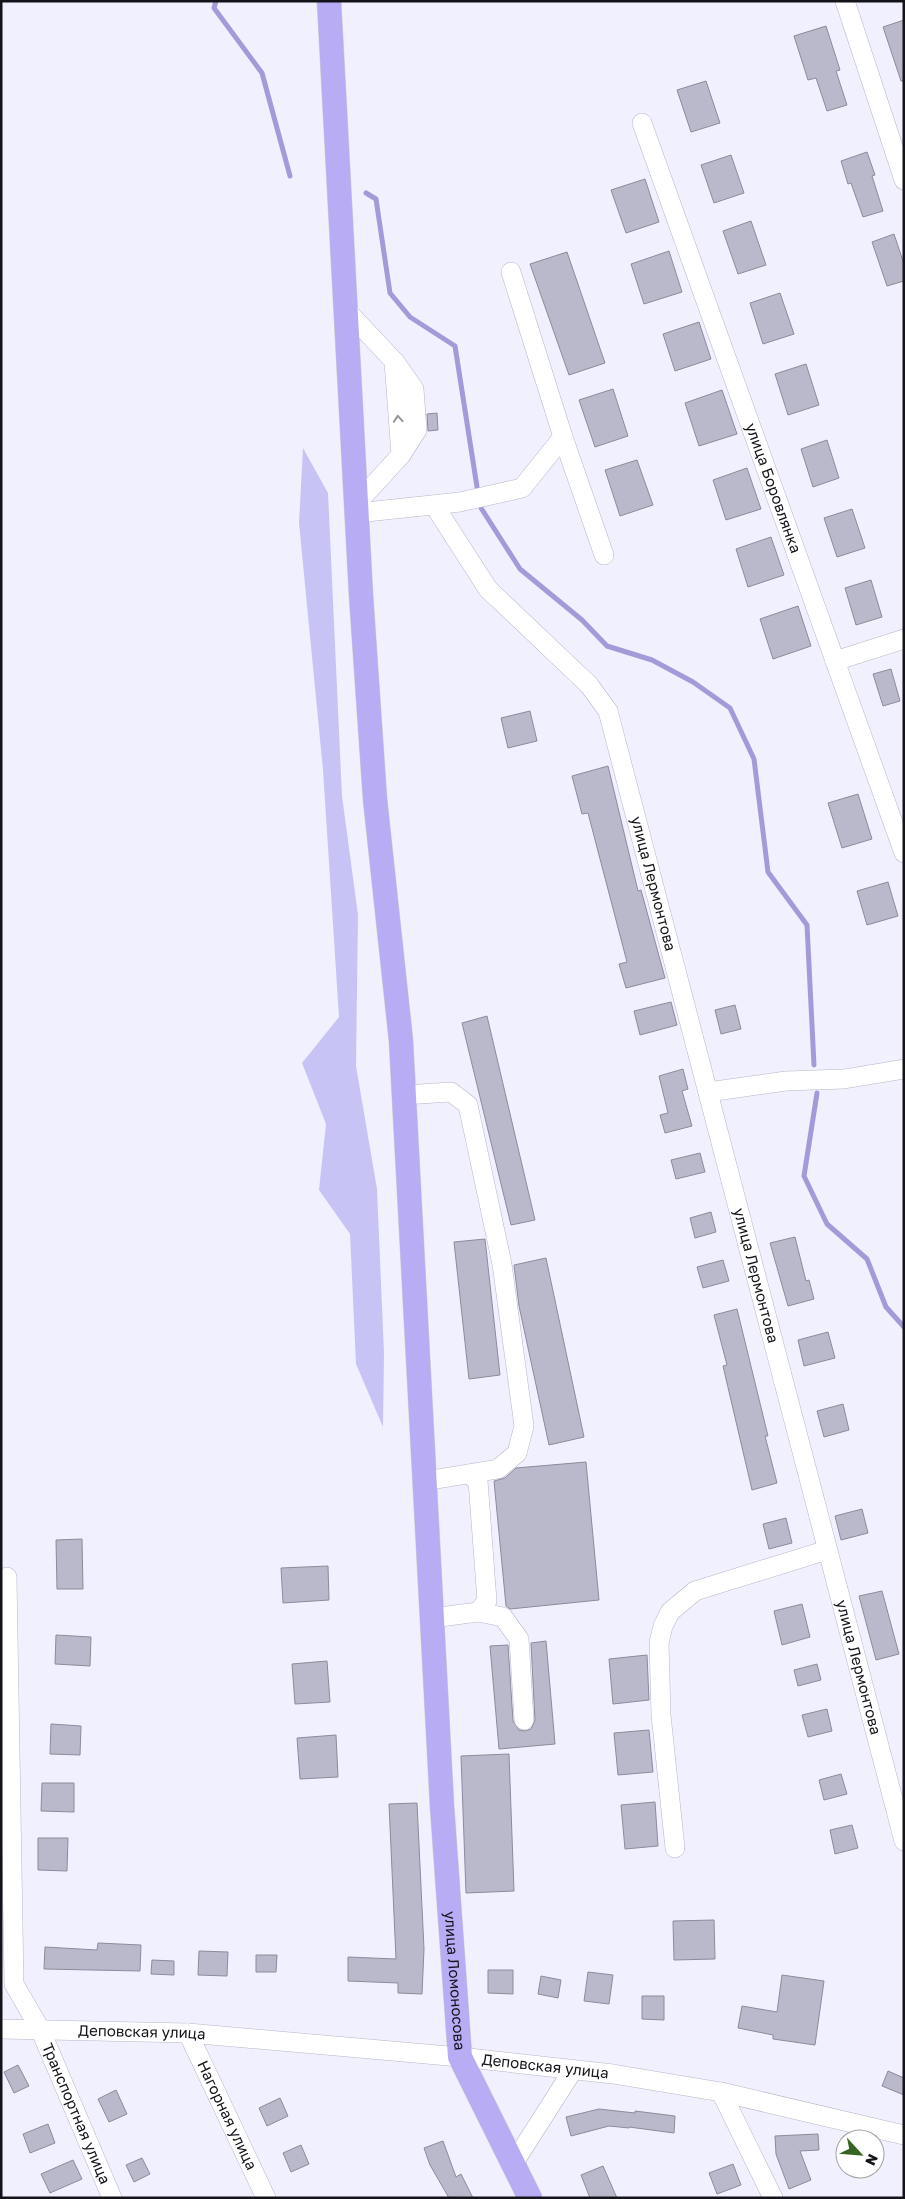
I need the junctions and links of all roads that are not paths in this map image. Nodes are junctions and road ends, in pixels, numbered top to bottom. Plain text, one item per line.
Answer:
1 (329, 1) edge
2 (845, 1) edge
3 (642, 123) dead end
4 (904, 180) edge
5 (511, 272) dead end
6 (346, 310) junction
7 (563, 437) junction
8 (434, 505) junction
9 (357, 508) junction
10 (604, 555) dead end
11 (904, 639) edge
12 (835, 660) junction
13 (904, 853) edge
14 (904, 1069) edge
15 (708, 1092) junction
16 (404, 1095) junction
17 (469, 1474) junction
18 (425, 1482) junction
19 (828, 1550) junction
20 (6, 1577) dead end
21 (478, 1612) junction
22 (432, 1618) junction
23 (524, 1720) dead end
24 (904, 1841) edge
25 (675, 1848) dead end
26 (1, 2029) edge
27 (40, 2029) junction
28 (188, 2033) junction
29 (460, 2057) junction
30 (573, 2070) junction
31 (721, 2092) junction
32 (904, 2134) edge
33 (513, 2164) junction
34 (112, 2198) edge
35 (266, 2198) edge
36 (530, 2198) edge
37 (774, 2198) edge

1 - 6 main road, улица Ломоносова
2 - 4 street
3 - 12 street, улица Боровлянка
5 - 7 street
6 - 9 main road, улица Ломоносова
9 -> 6 street
7 - 8 street
7 - 10 street
8 - 9 street
8 - 15 street, улица Лермонтова
9 - 16 main road, улица Ломоносова
11 - 12 street
12 - 13 street, улица Боровлянка
14 - 15 street
15 - 19 street, улица Лермонтова
16 - 17 street
16 - 18 main road, улица Ломоносова
17 - 18 street
17 - 21 street
18 - 22 main road, улица Ломоносова
19 - 24 street, улица Лермонтова
19 - 25 street
20 - 27 street, Транспортная улица
21 - 22 street
21 - 23 street
22 - 29 main road, улица Ломоносова
26 - 27 street, Деповская улица
27 - 28 street, Деповская улица
27 - 34 street, Транспортная улица
28 - 29 street, Деповская улица
28 - 35 street, Нагорная улица
29 - 30 street, Деповская улица
29 - 33 main road, улица Ломоносова
30 - 31 street, Деповская улица
30 - 33 street
31 - 32 street, Деповская улица
31 - 37 street
33 - 36 main road, улица Ломоносова

